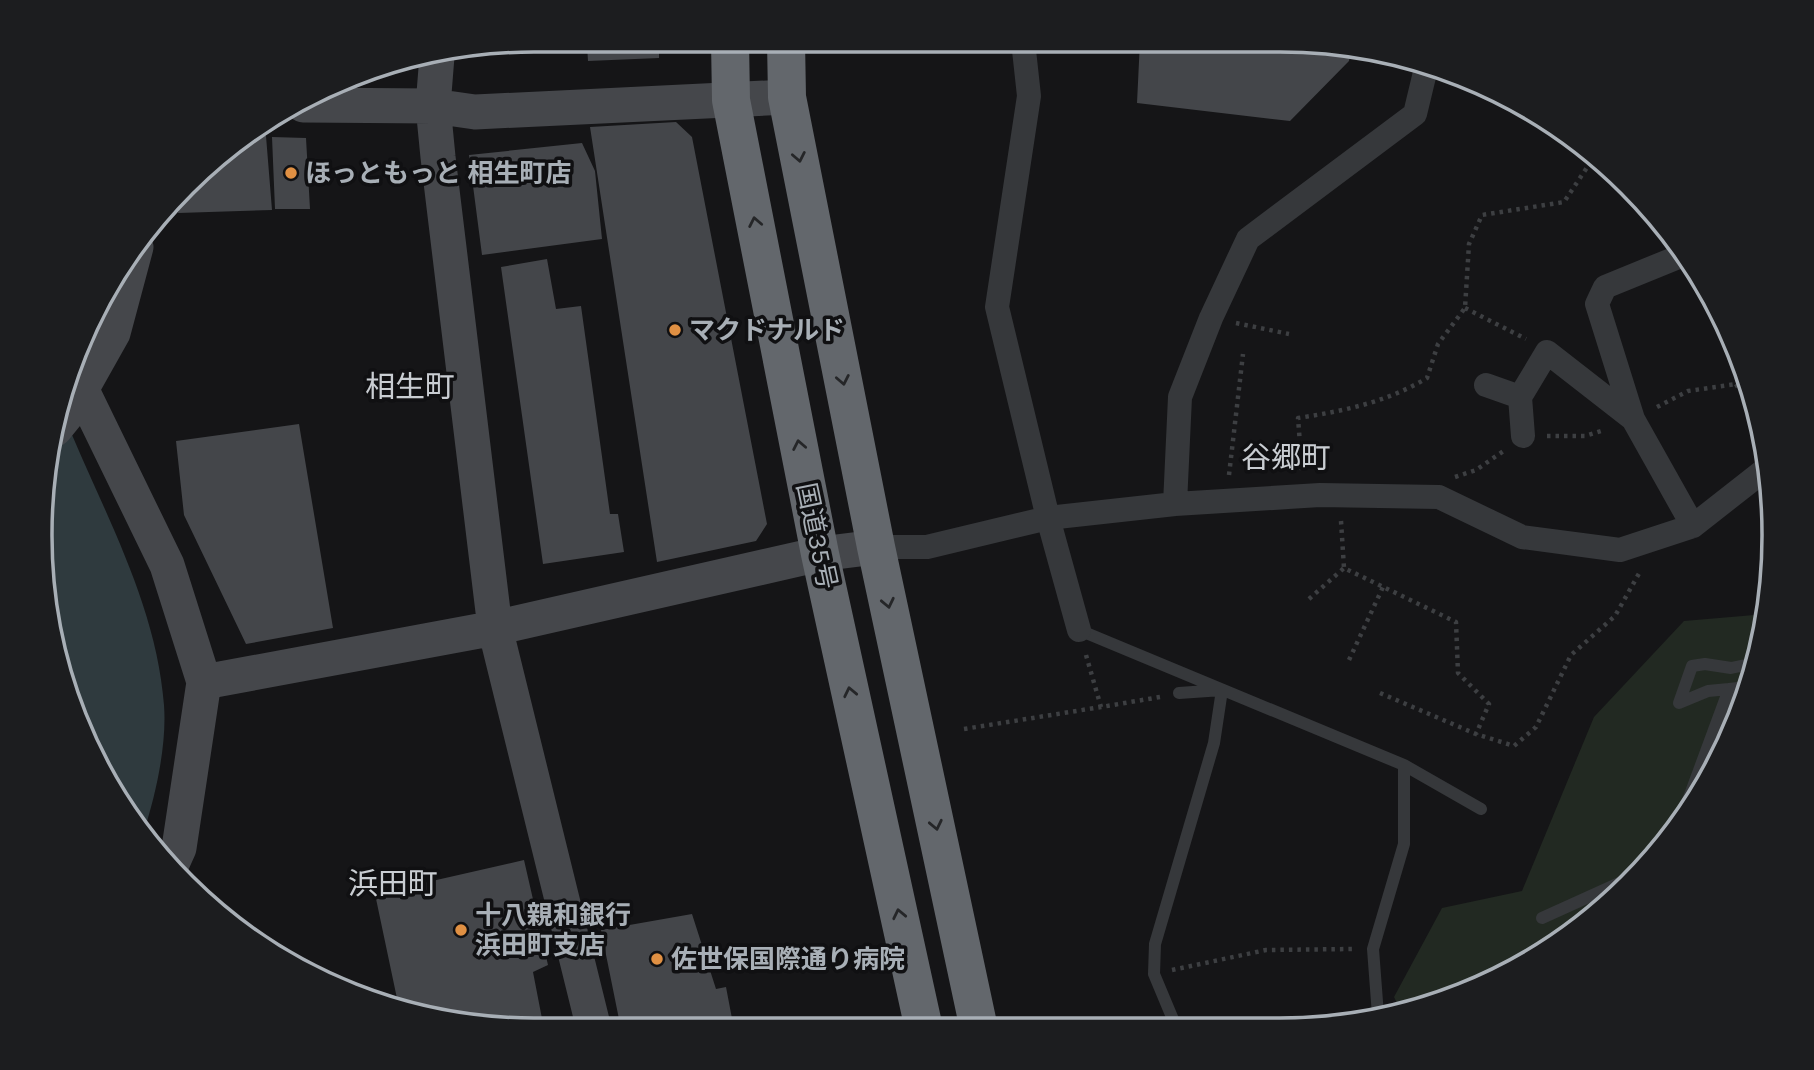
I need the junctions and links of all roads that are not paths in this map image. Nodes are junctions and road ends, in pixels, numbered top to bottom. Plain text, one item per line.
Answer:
1 (730, 52) edge
2 (786, 52) edge
3 (1024, 52) edge
4 (436, 63) edge
5 (1424, 75) edge
6 (788, 97) junction
7 (732, 100) junction
8 (316, 105) edge
9 (433, 106) junction
10 (1674, 259) edge
11 (128, 276) edge
12 (1486, 385) dead end
13 (74, 393) edge
14 (1520, 397) junction
15 (71, 404) edge
16 (1633, 419) junction
17 (1523, 436) dead end
18 (1757, 476) edge
19 (1175, 504) junction
20 (1048, 518) junction
21 (1693, 526) junction
22 (876, 547) junction
23 (820, 554) junction
24 (495, 628) junction
25 (1079, 630) joint
26 (1743, 665) edge
27 (204, 682) junction
28 (1737, 688) edge
29 (1728, 689) junction
30 (1222, 690) junction
31 (1179, 693) road end
32 (1404, 765) junction
33 (1696, 777) edge
34 (1481, 809) dead end
35 (175, 856) edge
36 (1607, 889) edge
37 (1542, 918) dead end
38 (1377, 1007) edge
39 (591, 1018) edge
40 (922, 1018) edge
41 (977, 1018) edge
42 (1172, 1018) edge

1 - 7 highway, 国道35号
2 - 6 highway
3 - 20 street
4 - 9 street
5 - 19 street
6 - 7 street
6 -> 22 highway
7 - 9 street
23 -> 7 highway, 国道35号
8 - 9 street
9 - 24 street
10 - 16 street
11 - 13 street
12 - 14 street
14 - 16 street
14 - 17 street
15 - 27 street
16 - 21 street
18 - 21 street
19 - 20 street
19 - 21 street
20 - 22 street
20 - 25 street
22 - 23 street
22 -> 41 highway
23 - 24 street
40 -> 23 highway, 国道35号
24 - 27 street
24 - 39 street
25 - 30 lane
26 - 29 lane
27 - 35 street
28 - 29 lane
29 - 33 lane
30 - 31 lane
30 - 32 lane
30 - 42 lane
32 - 34 lane
32 - 38 lane
36 - 37 lane

